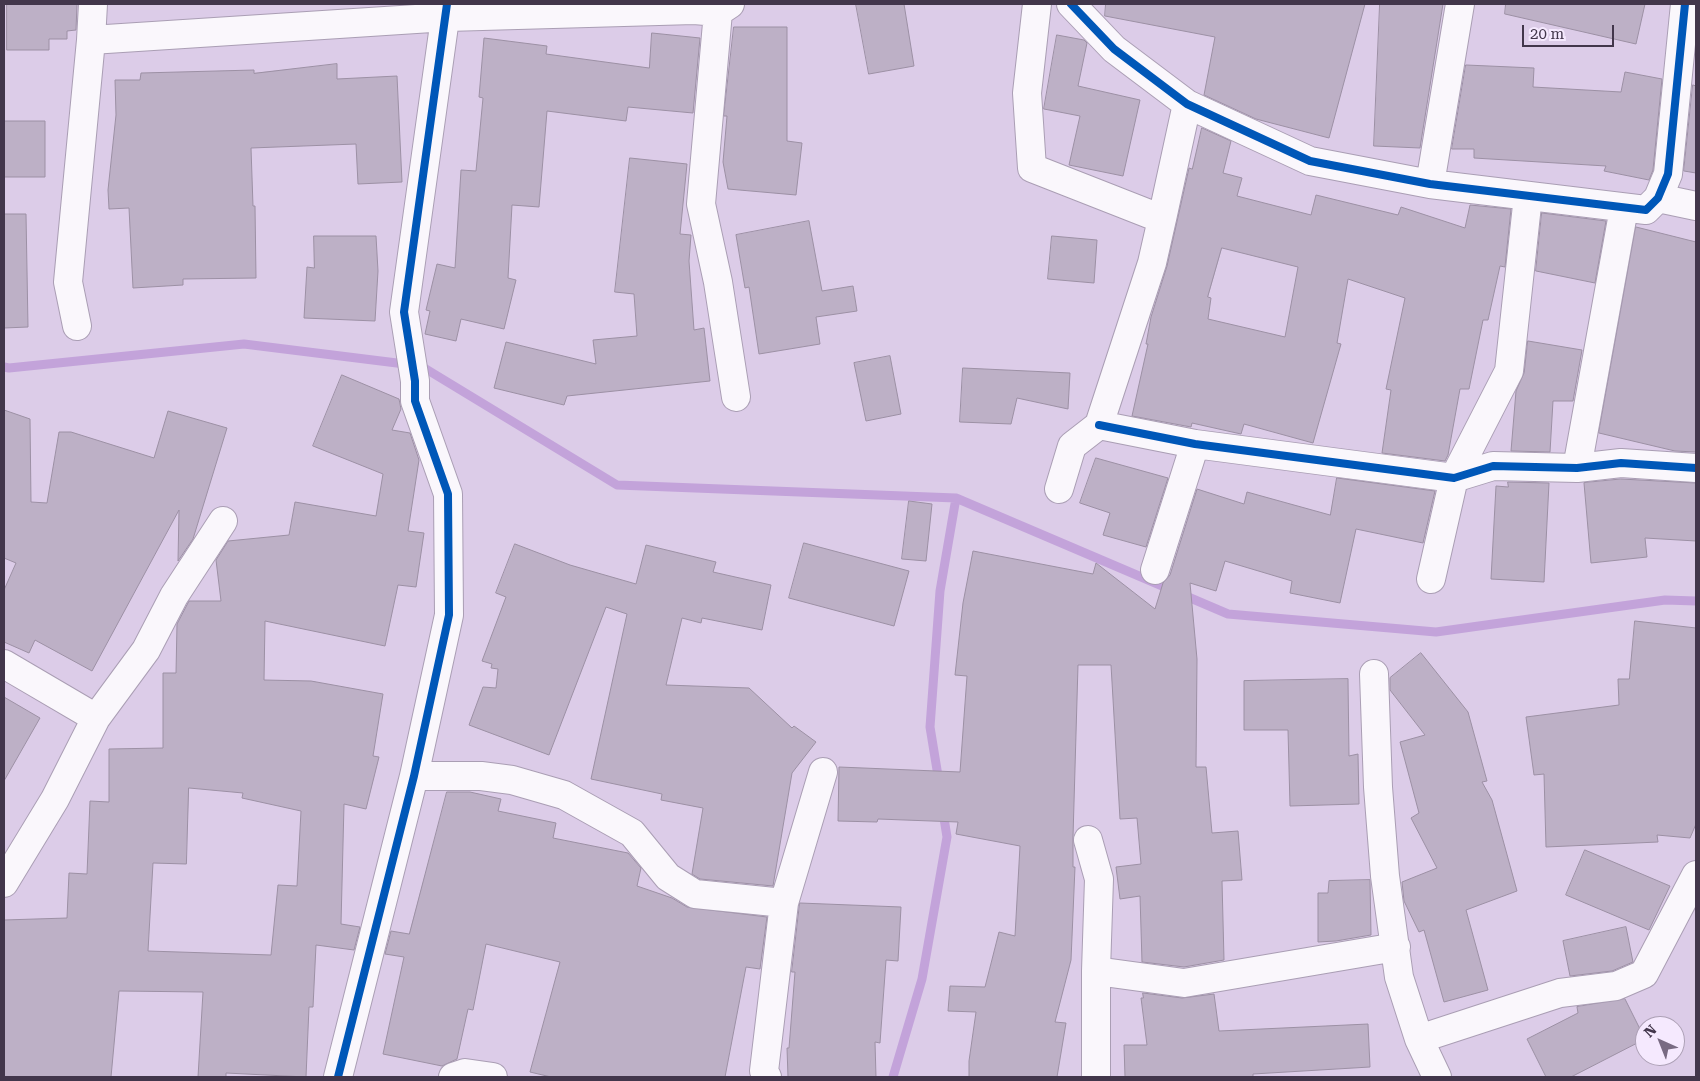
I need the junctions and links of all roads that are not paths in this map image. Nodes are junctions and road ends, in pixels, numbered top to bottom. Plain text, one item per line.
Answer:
1 (92, 4) edge
2 (1038, 4) edge
3 (1072, 4) edge
4 (1460, 4) edge
5 (1685, 4) edge
6 (724, 8) edge
7 (447, 10) edge
8 (91, 40) junction
9 (1187, 104) junction
10 (1430, 184) junction
11 (1528, 196) junction
12 (1658, 198) junction
13 (1696, 206) edge
14 (1624, 208) junction
15 (1162, 219) junction
16 (77, 326) dead end
17 (736, 397) dead end
18 (1099, 424) junction
19 (1195, 444) junction
20 (1577, 468) junction
21 (1696, 468) edge
22 (1454, 478) junction
23 (1059, 489) dead end
24 (223, 521) dead end
25 (1155, 570) dead end
26 (1432, 579) dead end
27 (4, 664) edge
28 (1374, 674) dead end
29 (96, 718) junction
30 (823, 772) dead end
31 (414, 776) junction
32 (1088, 840) dead end
33 (1696, 875) edge
34 (4, 883) edge
35 (784, 903) junction
36 (1396, 947) junction
37 (1096, 971) junction
38 (1419, 1038) junction
39 (338, 1077) edge
40 (452, 1077) edge
41 (493, 1077) edge
42 (767, 1077) edge
43 (1096, 1077) edge
44 (1437, 1077) edge

1 - 8 street
2 - 15 street
3 - 9 street
4 - 10 street
5 - 12 street
6 - 7 street
6 - 17 street
7 - 8 street
7 - 31 street
8 - 16 street
9 - 10 street
9 - 15 street
10 - 11 street
11 - 14 street
11 - 22 street
12 - 13 street
12 - 14 street
14 - 20 street
15 - 18 street
18 - 19 street
18 - 23 street
19 - 22 street
19 - 25 street
20 - 21 street
20 - 22 street
22 - 26 street
24 - 29 street
27 - 29 street
28 - 36 street
29 - 34 street
30 - 35 street
31 - 35 street
31 - 39 street
32 - 37 street
33 - 38 street
35 - 42 street
36 - 37 street
36 - 38 street
37 - 43 street
38 - 44 street
40 - 41 street

